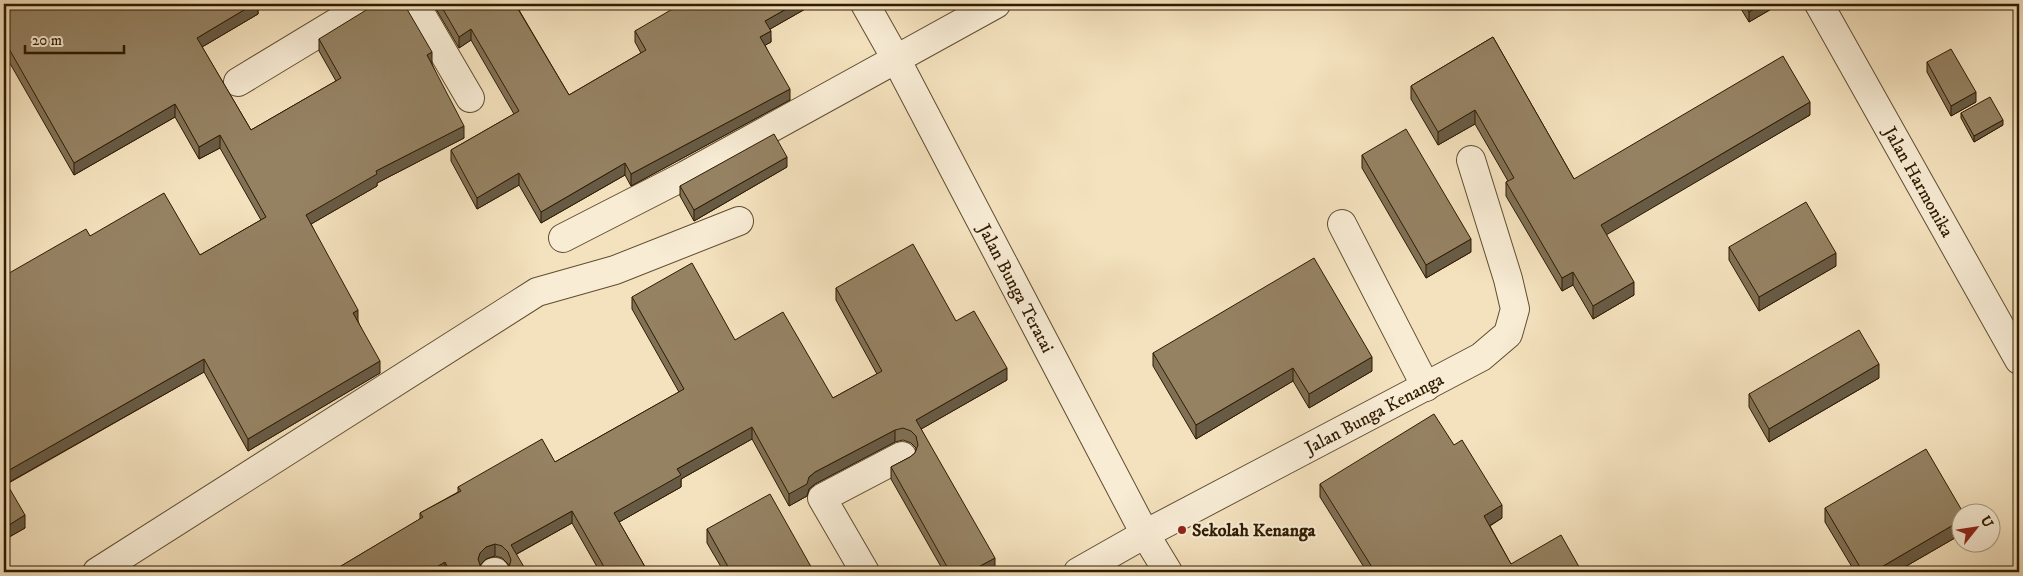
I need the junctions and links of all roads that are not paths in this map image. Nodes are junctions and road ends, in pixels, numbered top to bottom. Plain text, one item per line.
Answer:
1 (367, 4) edge
2 (415, 4) edge
3 (865, 4) edge
4 (996, 4) edge
5 (1819, 4) edge
6 (896, 59) junction
7 (238, 82) dead end
8 (470, 98) dead end
9 (1472, 160) dead end
10 (739, 221) dead end
11 (1342, 224) dead end
12 (563, 238) dead end
13 (2019, 360) edge
14 (1426, 387) junction
15 (902, 456) dead end
16 (1145, 534) junction
17 (97, 572) edge
18 (865, 572) edge
19 (1078, 572) edge
20 (1168, 572) edge

1 - 7 street
2 - 8 street
3 - 6 street, Jalan Bunga Teratai
4 - 6 street
5 - 13 street, Jalan Harmonika
6 - 12 street
6 - 16 street, Jalan Bunga Teratai
9 - 14 street, Jalan Bunga Kenanga
10 - 17 street
11 - 14 street
14 - 16 street, Jalan Bunga Kenanga
15 - 18 street
16 - 19 street, Jalan Bunga Kenanga
16 - 20 street, Jalan Bunga Teratai

